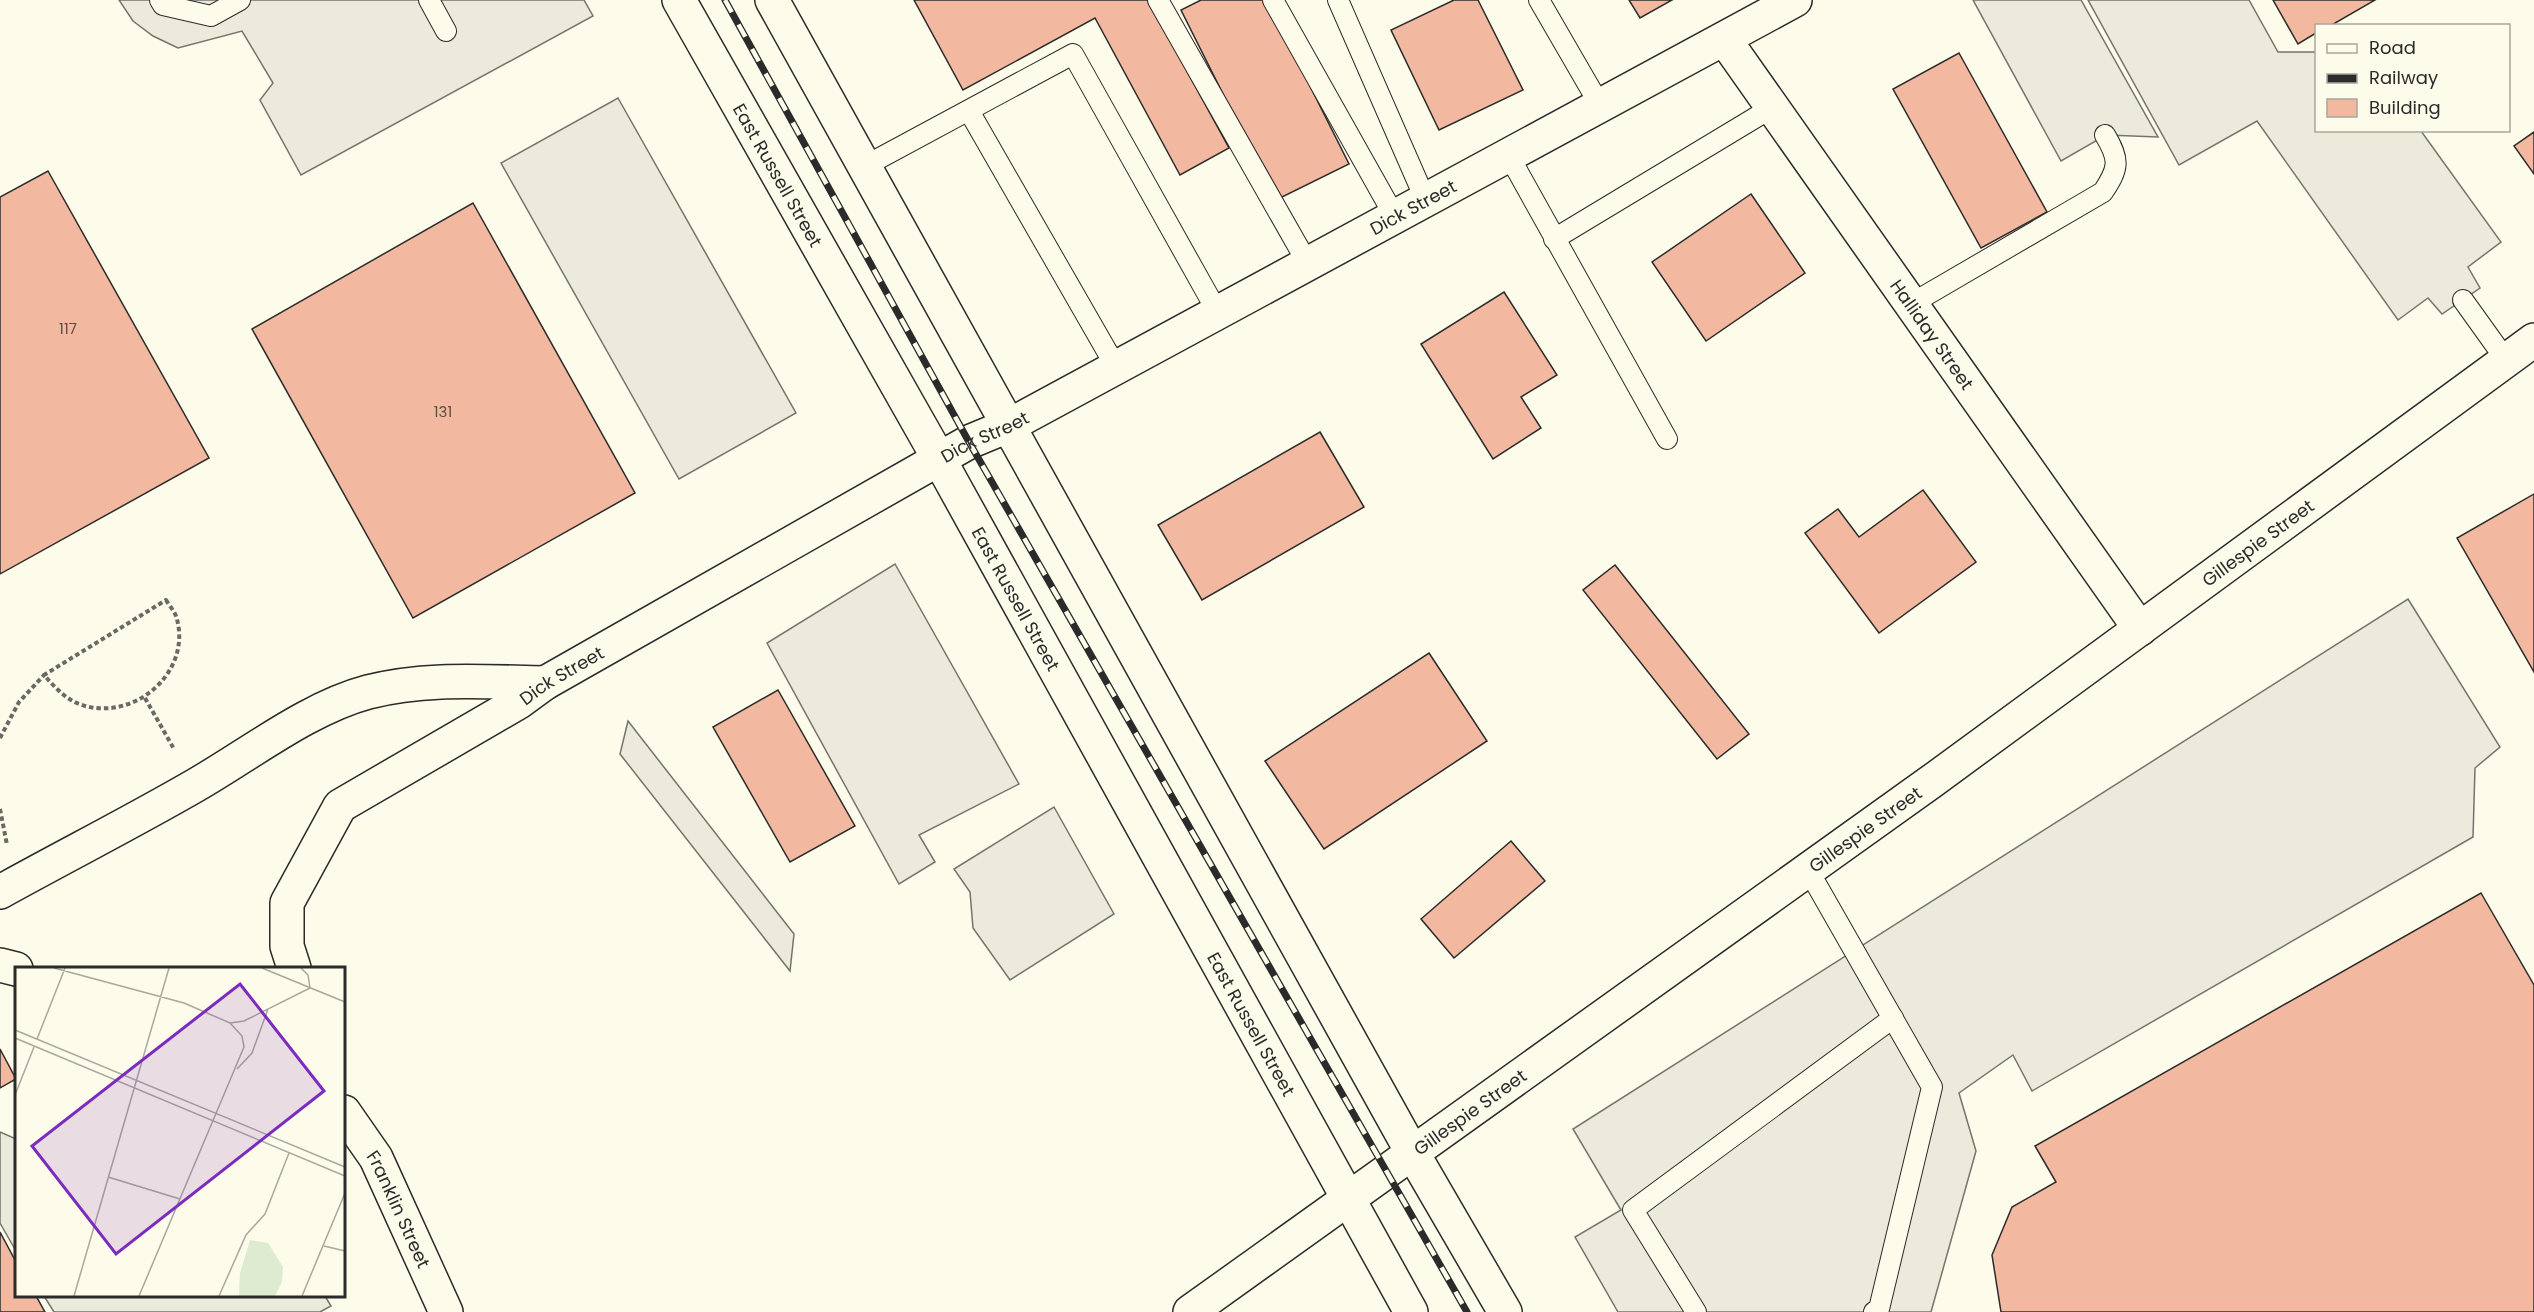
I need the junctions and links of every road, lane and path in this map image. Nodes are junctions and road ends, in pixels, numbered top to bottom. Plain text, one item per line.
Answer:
1 (160, 0) edge
2 (240, 0) edge
3 (429, 0) edge
4 (679, 0) edge
5 (772, 0) edge
6 (1158, 0) edge
7 (1273, 0) edge
8 (1338, 0) edge
9 (1539, 0) edge
10 (1795, 0) edge
11 (446, 31) dead end
12 (1725, 40) junction
13 (1601, 107) junction
14 (1773, 107) junction
15 (969, 111) junction
16 (2106, 135) dead end
17 (1509, 156) junction
18 (865, 166) junction
19 (1426, 201) junction
20 (1395, 217) junction
21 (1554, 239) junction
22 (1308, 264) junction
23 (2463, 300) dead end
24 (1911, 304) junction
25 (1218, 313) junction
26 (2534, 340) edge
27 (2506, 360) junction
28 (1116, 368) junction
29 (1010, 425) junction
30 (1667, 439) dead end
31 (939, 459) junction
32 (2140, 629) junction
33 (44, 675) junction
34 (545, 683) junction
35 (145, 698) junction
36 (0, 738) edge
37 (174, 748) dead end
38 (0, 809) edge
39 (7, 846) dead end
40 (1807, 868) junction
41 (0, 892) edge
42 (0, 965) edge
43 (293, 967) edge
44 (15, 969) edge
45 (1893, 1018) junction
46 (345, 1113) edge
47 (1412, 1152) junction
48 (1347, 1199) junction
49 (446, 1312) edge
50 (1190, 1312) edge
51 (1411, 1312) edge
52 (1504, 1312) edge
53 (1696, 1312) edge
54 (1874, 1312) edge

1 - 2 lane
3 - 11 lane
4 - 31 main road, East Russell Street
5 - 18 main road
6 - 22 lane
7 - 20 lane
8 - 19 lane
9 - 13 lane
10 - 12 main road, Dick Street
12 - 13 main road, Dick Street
12 - 14 main road, Halliday Street
13 - 17 main road, Dick Street
14 - 21 lane
14 - 24 main road, Halliday Street
15 - 18 lane
15 - 25 lane
15 - 28 lane
16 - 24 lane
17 - 19 main road, Dick Street
17 - 21 lane
18 - 29 main road
19 - 20 main road, Dick Street
20 - 22 main road, Dick Street
21 - 30 lane
22 - 25 main road, Dick Street
23 - 27 lane
24 - 32 main road, Halliday Street
25 - 28 main road, Dick Street
26 - 27 main road, Gillespie Street
27 - 32 main road, Gillespie Street
28 - 29 main road, Dick Street
29 - 31 main road, Dick Street
29 - 47 main road
31 - 34 main road, Dick Street
31 - 48 main road, East Russell Street
32 - 40 main road, Gillespie Street
33 - 35 path
33 - 35 path
33 - 36 path
34 - 41 main road
34 - 43 main road, Dick Street
35 - 37 path
38 - 39 path
40 - 45 lane
40 - 47 main road, Gillespie Street
42 - 44 main road
45 - 53 lane
45 - 54 lane
46 - 49 main road, Franklin Street
47 - 48 main road, Gillespie Street
47 - 52 main road
48 - 50 main road, Gillespie Street
48 - 51 main road, East Russell Street

